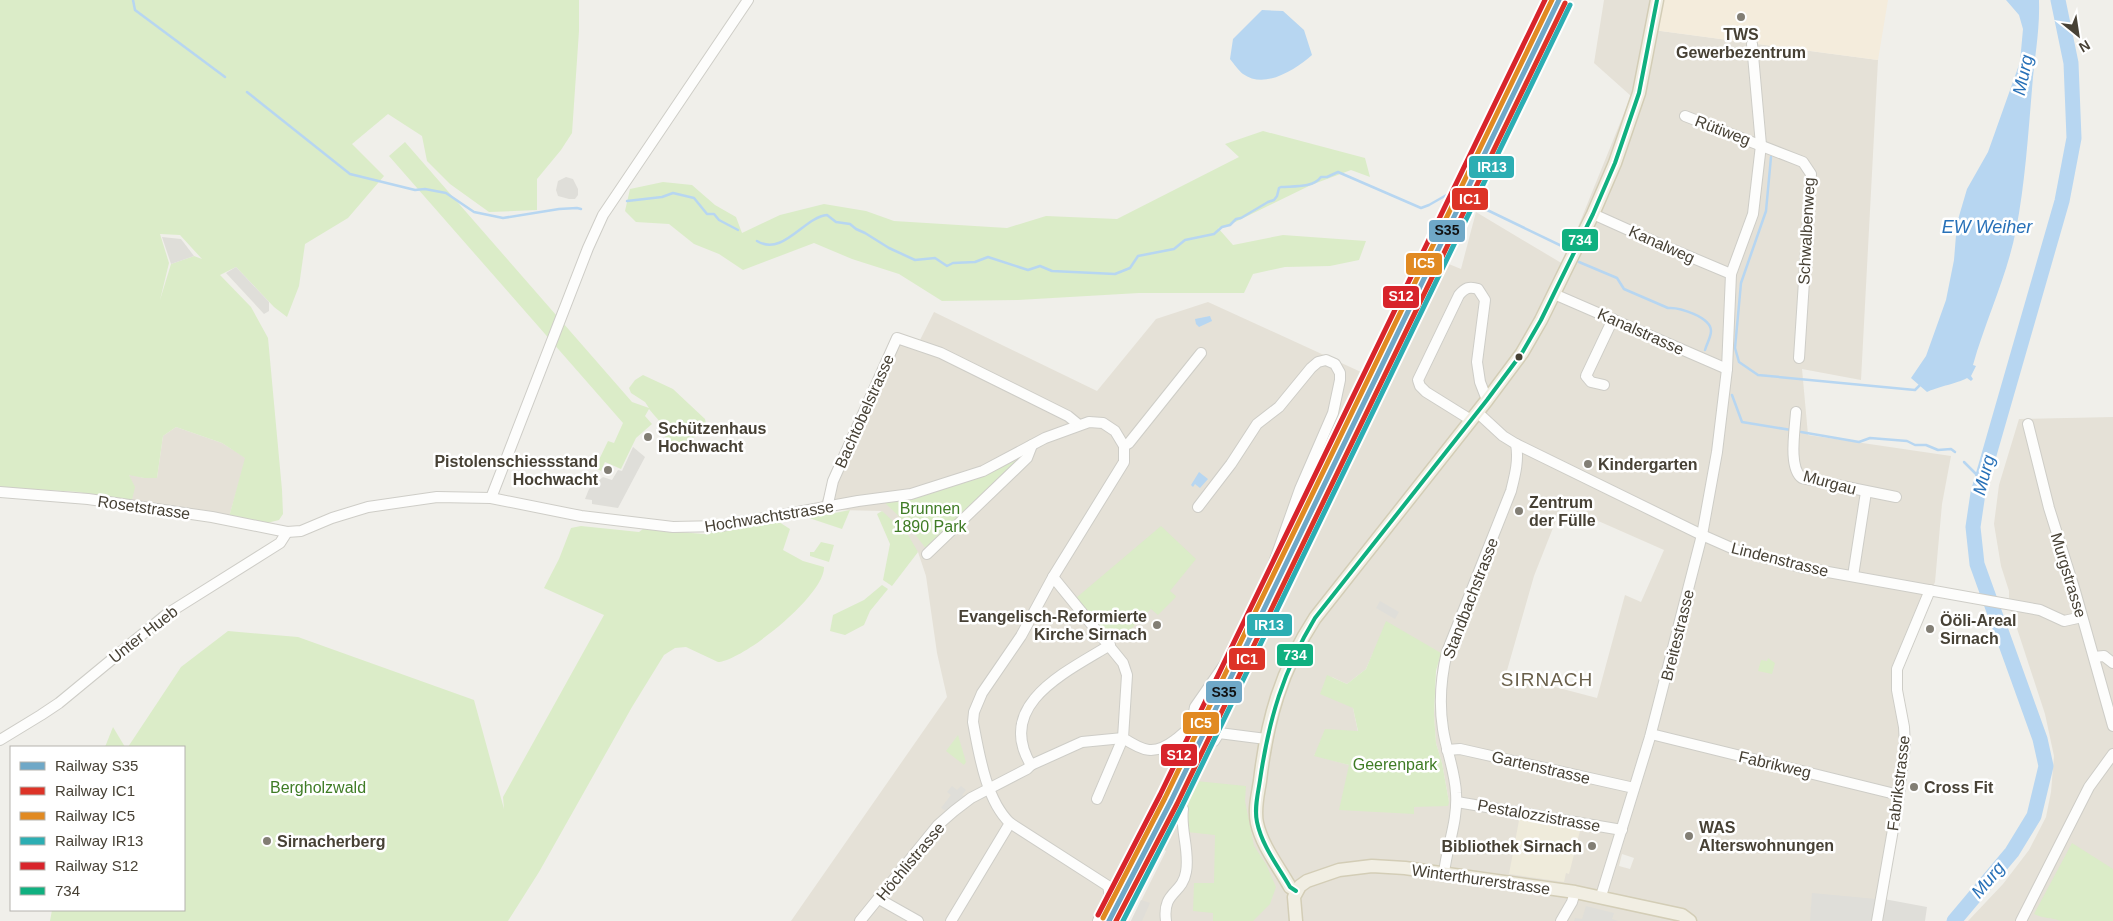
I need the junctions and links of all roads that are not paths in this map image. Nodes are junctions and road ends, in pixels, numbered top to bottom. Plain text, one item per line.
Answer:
1 (748, 0) edge
2 (1657, 0) edge
3 (1752, 44) dead end
4 (1685, 116) dead end
5 (1761, 145) junction
6 (1594, 214) junction
7 (1731, 274) junction
8 (1554, 294) junction
9 (1613, 319) junction
10 (1202, 354) dead end
11 (1799, 358) dead end
12 (1727, 369) junction
13 (1604, 385) dead end
14 (1487, 400) junction
15 (1796, 412) dead end
16 (1474, 416) junction
17 (2028, 424) dead end
18 (1079, 425) junction
19 (1516, 444) junction
20 (1032, 445) junction
21 (1124, 446) junction
22 (0, 492) edge
23 (1866, 492) junction
24 (1896, 497) dead end
25 (491, 498) junction
26 (1198, 507) dead end
27 (827, 508) junction
28 (287, 532) junction
29 (1702, 535) junction
30 (927, 554) dead end
31 (1853, 576) junction
32 (1054, 577) junction
33 (1930, 590) junction
34 (2082, 617) junction
35 (1110, 645) junction
36 (2094, 657) junction
37 (2113, 663) edge
38 (2113, 726) edge
39 (1651, 734) junction
40 (1217, 737) tunnel mouth
41 (1123, 738) junction
42 (1266, 739) junction
43 (0, 740) edge
44 (1447, 750) junction
45 (2113, 754) edge
46 (1031, 765) junction
47 (1634, 788) junction
48 (990, 790) junction
49 (1899, 795) junction
50 (1097, 799) dead end
51 (1457, 802) junction
52 (1183, 808) dead end
53 (1010, 823) junction
54 (1622, 830) junction
55 (1444, 873) junction
56 (1296, 891) junction
57 (1575, 892) junction
58 (1601, 896) junction
59 (879, 898) junction
60 (1676, 917) edge
61 (860, 921) edge
62 (918, 921) edge
63 (951, 921) edge
64 (1098, 921) edge
65 (1166, 921) edge
66 (1296, 921) edge
67 (1561, 921) edge
68 (1690, 921) edge
69 (1877, 921) edge
70 (2021, 921) edge

1 - 25 street
2 - 6 main road
3 - 5 street
4 - 5 street, Rütiweg
5 - 7 street, Breitestrasse
5 - 11 street, Schwalbenweg
6 - 7 street, Kanalweg
6 - 8 main road
7 - 12 street, Breitestrasse
8 - 9 street, Kanalstrasse
8 - 14 main road
9 - 12 street, Kanalstrasse
9 - 13 street
10 - 21 street
12 - 29 street, Breitestrasse
14 - 16 main road
14 - 16 street, Lindenstrasse
15 - 23 street, Murgau
16 - 19 street, Lindenstrasse
16 - 42 main road
17 - 34 street, Murgstrasse
18 - 20 street, Hochwachtstrasse
18 - 21 street, Hochwachtstrasse
18 - 27 street, Bachtobelstrasse
19 - 29 street, Lindenstrasse
19 - 44 street, Standbachstrasse
20 - 27 street, Hochwachtstrasse
20 - 30 street
21 - 32 street
22 - 28 street, Rosetstrasse
23 - 24 street, Murgau
23 - 31 street, Murgau
25 - 27 street, Hochwachtstrasse
25 - 28 street, Hochwachtstrasse
26 - 41 street
28 - 43 street, Unter Hueb
29 - 31 street, Lindenstrasse
29 - 39 street, Breitestrasse
31 - 33 street, Lindenstrasse
32 - 35 street
32 - 48 street
33 - 34 street, Lindenstrasse
33 - 49 street, Fabrikstrasse
34 - 36 street, Murgstrasse
35 - 41 street
35 - 46 street
36 - 37 street
36 - 38 street, Murgstrasse
39 - 47 street, Breitestrasse
39 - 49 street, Fabrikweg
40 - 42 street
41 - 46 street, Höchlistrasse
41 - 50 street
42 - 56 main road
44 - 47 street, Gartenstrasse
44 - 51 street, Standbachstrasse
45 - 70 street
46 - 48 street, Höchlistrasse
47 - 54 street, Breitestrasse
48 - 53 street
48 - 59 street, Höchlistrasse
49 - 69 street, Fabrikstrasse
51 - 54 street, Pestalozzistrasse
51 - 55 street, Standbachstrasse
52 - 65 street
53 - 63 street
53 - 64 street
54 - 58 street, Breitestrasse
55 - 56 main road, Winterthurerstrasse
55 - 57 main road, Winterthurerstrasse
56 - 66 main road
57 - 58 main road, Winterthurerstrasse
57 - 67 street
58 - 60 main road, Winterthurerstrasse
59 - 61 street, Höchlistrasse
59 - 62 street
60 - 68 main road, Winterthurerstrasse

